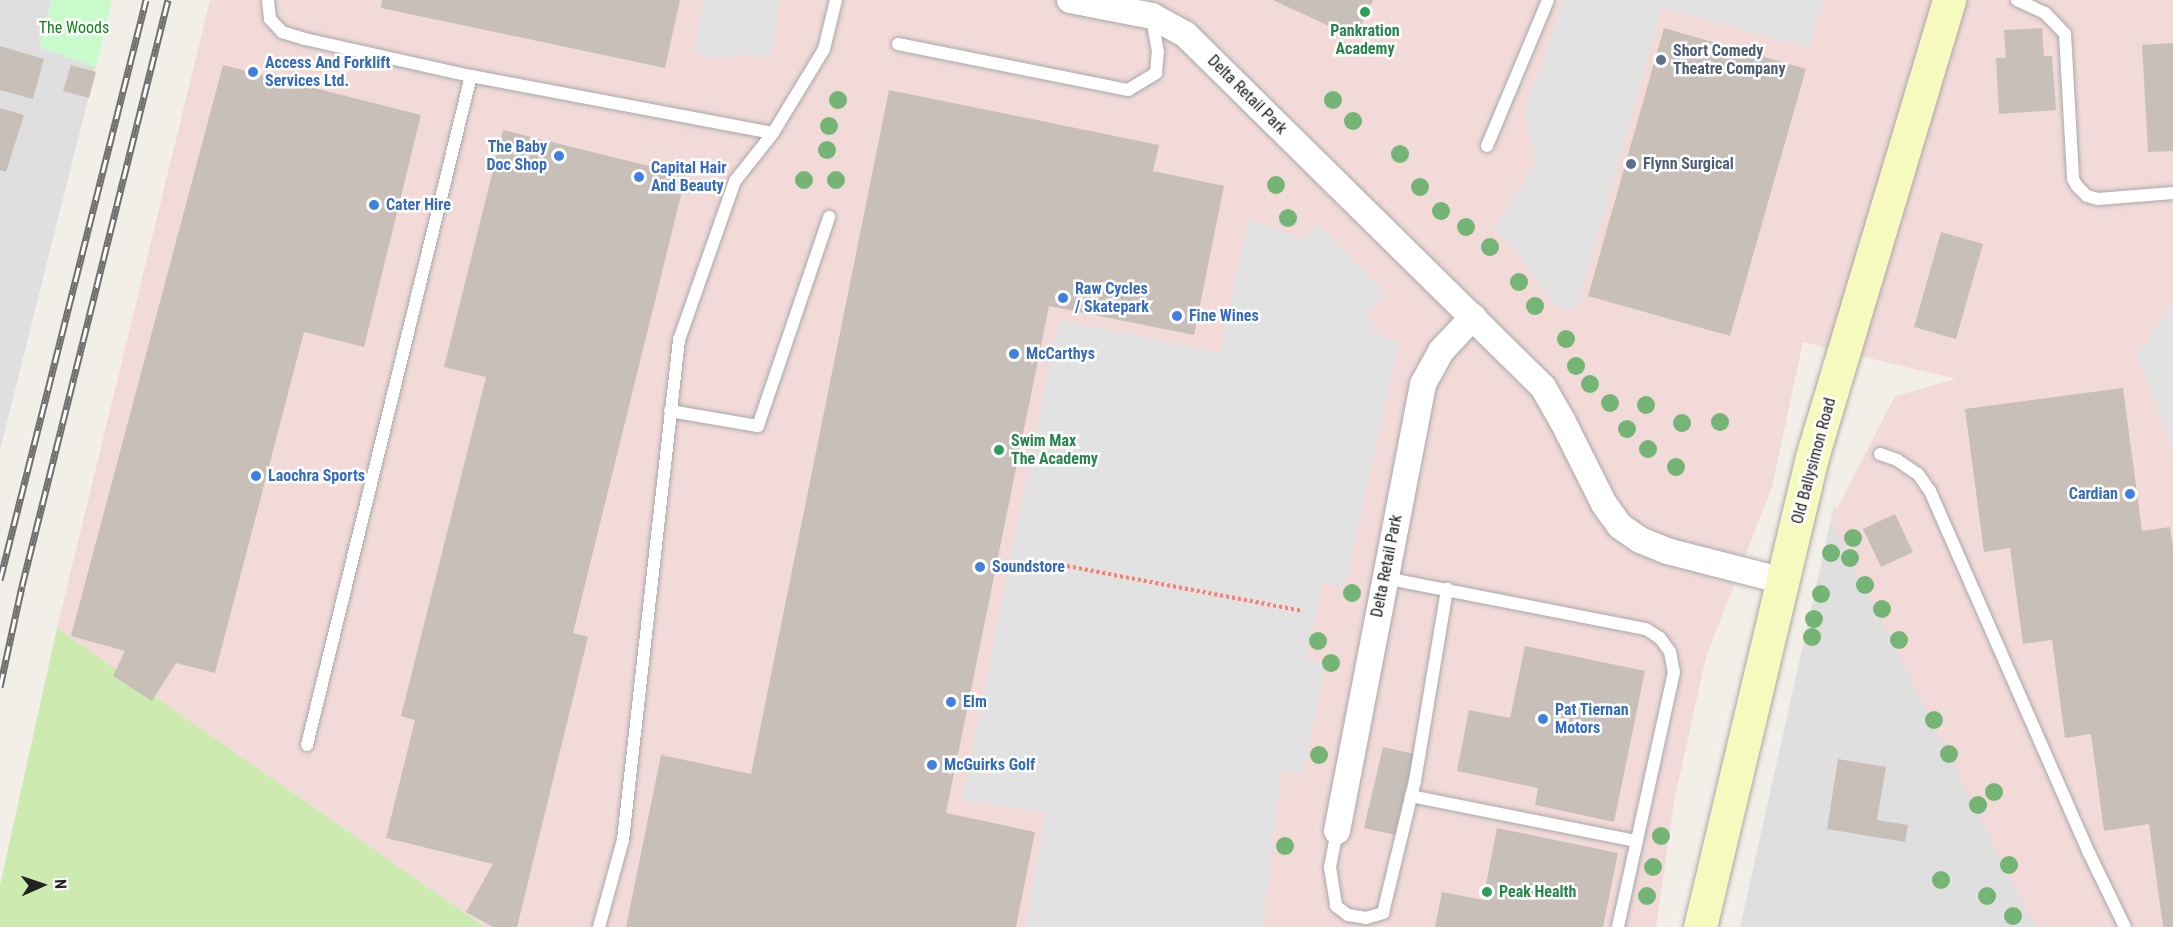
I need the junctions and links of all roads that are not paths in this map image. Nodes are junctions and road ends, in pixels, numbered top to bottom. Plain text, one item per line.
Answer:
1 (268, 0) edge
2 (836, 0) edge
3 (1070, 0) edge
4 (1548, 0) edge
5 (1949, 0) edge
6 (2017, 0) edge
7 (1115, 5) edge
8 (1152, 16) junction
9 (898, 44) dead end
10 (471, 76) junction
11 (772, 133) junction
12 (1487, 146) dead end
13 (2173, 193) edge
14 (828, 217) dead end
15 (1473, 317) junction
16 (670, 411) junction
17 (1880, 454) dead end
18 (1385, 578) junction
19 (1784, 581) junction
20 (1447, 589) junction
21 (307, 745) dead end
22 (1411, 796) junction
23 (1337, 831) joint
24 (1636, 841) junction
25 (600, 927) edge
26 (1618, 927) edge
27 (1700, 927) edge
28 (2125, 927) edge

1 - 10 lane
2 - 11 lane
3 - 7 street, Delta Retail Park
4 - 12 lane
5 - 19 street, Old Ballysimon Road
6 - 13 lane
7 - 8 street, Delta Retail Park
8 - 9 lane
8 - 15 street, Delta Retail Park
10 - 11 lane
10 - 21 lane
11 - 16 lane
14 - 16 lane
15 - 18 street, Delta Retail Park
15 - 19 street, Delta Retail Park
16 - 25 lane
17 - 28 lane
18 - 20 lane
18 - 23 street, Delta Retail Park
19 - 27 street, Old Ballysimon Road
20 - 22 lane
20 - 24 lane
22 - 23 lane
22 - 24 lane
24 - 26 lane

